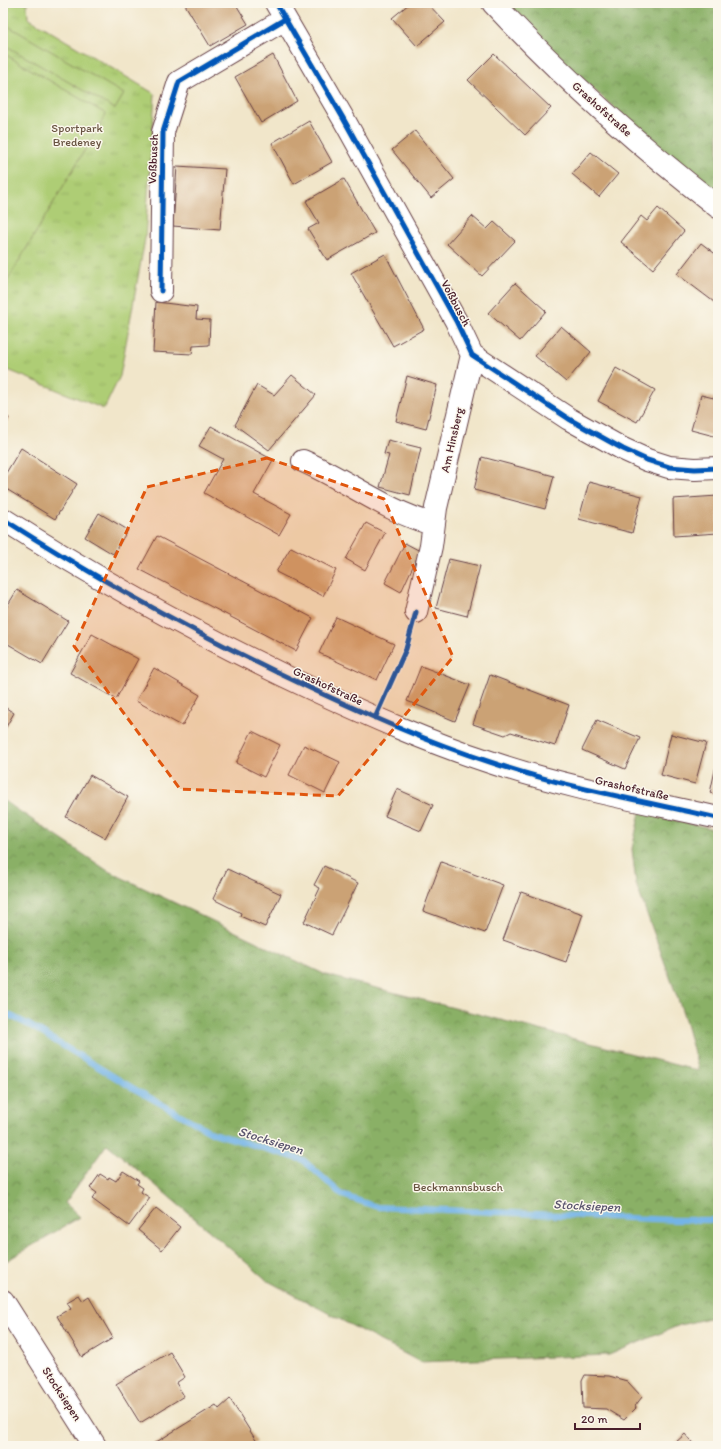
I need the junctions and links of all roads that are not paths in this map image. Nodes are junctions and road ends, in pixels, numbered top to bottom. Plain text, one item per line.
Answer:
1 (493, 3) edge
2 (281, 11) edge
3 (718, 207) edge
4 (160, 292) dead end
5 (472, 355) junction
6 (303, 461) dead end
7 (718, 468) edge
8 (3, 519) edge
9 (434, 524) junction
10 (416, 612) dead end
11 (718, 818) edge
12 (3, 1301) edge
13 (95, 1446) edge

1 - 3 street, Grashofstraße
2 - 4 street, Voßbusch
2 - 5 street, Voßbusch
5 - 7 street
5 - 9 street, Am Hinsberg
6 - 9 street
8 - 11 street, Grashofstraße
9 - 10 street, Am Hinsberg
12 - 13 street, Stocksiepen

